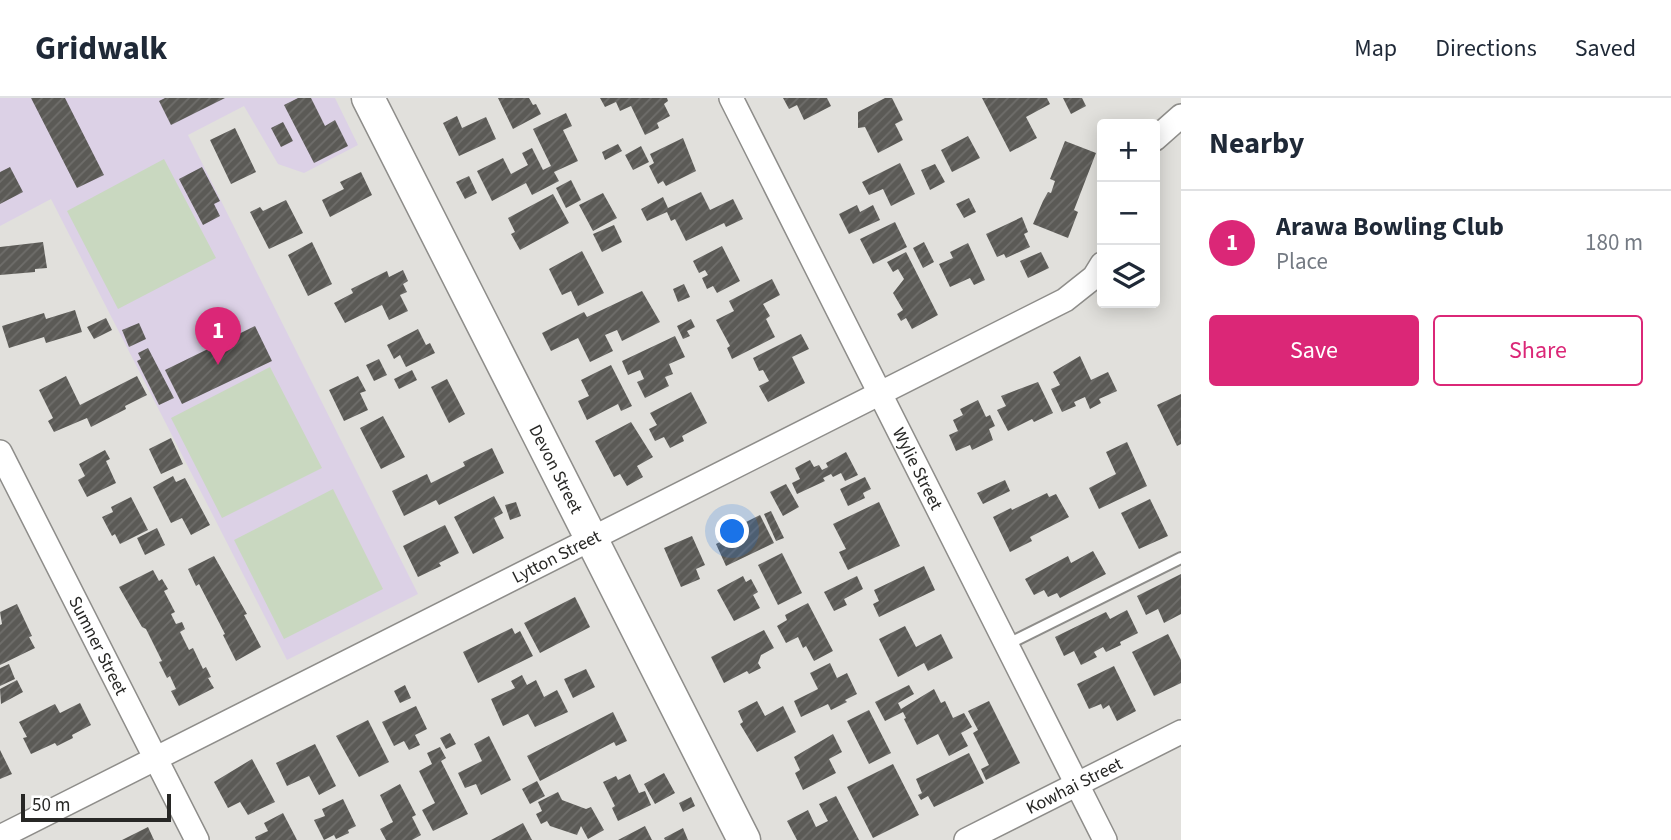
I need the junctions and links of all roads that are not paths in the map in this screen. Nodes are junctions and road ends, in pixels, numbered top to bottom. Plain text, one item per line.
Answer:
1 (368, 98) edge
2 (731, 98) edge
3 (1181, 116) edge
4 (1160, 135) edge
5 (1097, 270) edge
6 (881, 394) junction
7 (0, 452) edge
8 (593, 539) junction
9 (1181, 558) edge
10 (1008, 643) junction
11 (1181, 732) edge
12 (155, 758) junction
13 (1077, 784) junction
14 (0, 837) edge
15 (197, 840) edge
16 (744, 840) edge
17 (966, 840) edge
18 (1105, 840) edge

1 - 8 main road, Devon Street
2 - 6 street, Wylie Street
3 - 4 street
5 - 6 street, Lytton Street
6 - 8 street, Lytton Street
6 - 10 street, Wylie Street
7 - 12 street, Sumner Street
8 - 12 street, Lytton Street
8 - 16 main road, Devon Street
9 - 10 lane
10 - 13 street, Wylie Street
11 - 13 street, Kowhai Street
12 - 14 street, Lytton Street
12 - 15 street, Sumner Street
13 - 17 street, Kowhai Street
13 - 18 street, Wylie Street

